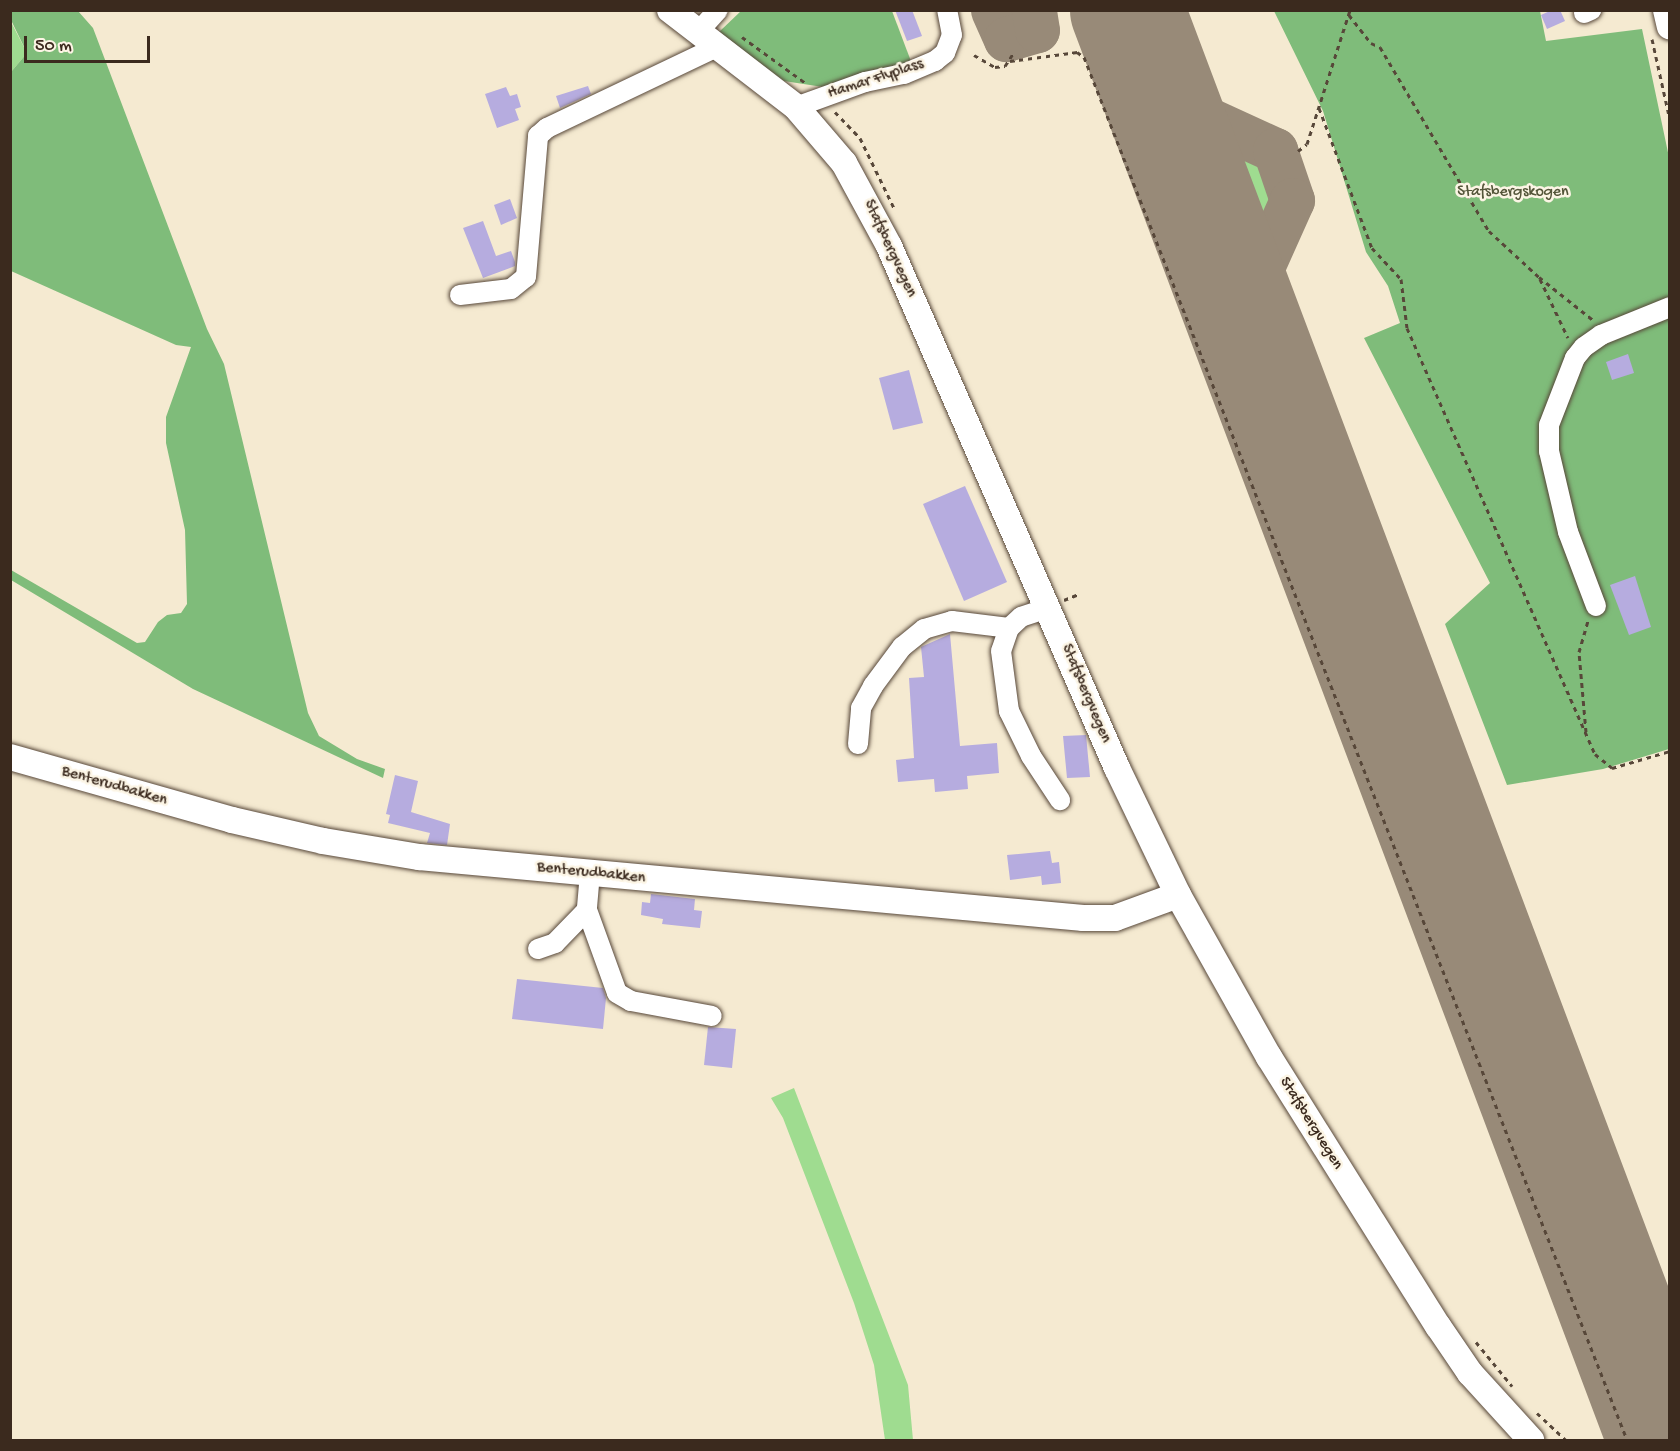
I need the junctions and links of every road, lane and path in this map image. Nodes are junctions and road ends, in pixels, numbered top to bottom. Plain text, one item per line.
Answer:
1 (670, 10) edge
2 (718, 10) edge
3 (947, 10) edge
4 (1666, 10) edge
5 (1350, 13) edge
6 (1660, 29) edge
7 (699, 31) junction
8 (729, 41) junction
9 (1014, 52) dead end
10 (974, 55) dead end
11 (1010, 61) junction
12 (821, 97) junction
13 (796, 107) junction
14 (1319, 108) junction
15 (1670, 120) edge
16 (1298, 151) dead end
17 (898, 217) dead end
18 (1539, 278) junction
19 (460, 295) dead end
20 (1670, 307) edge
21 (1600, 334) junction
22 (1575, 358) junction
23 (1059, 602) junction
24 (1596, 606) joint
25 (1009, 628) junction
26 (1587, 737) junction
27 (858, 744) dead end
28 (1670, 751) edge
29 (10, 757) edge
30 (1060, 800) dead end
31 (590, 873) junction
32 (1178, 895) junction
33 (587, 910) junction
34 (538, 949) dead end
35 (712, 1016) dead end
36 (1474, 1340) dead end
37 (1518, 1393) dead end
38 (1534, 1410) dead end
39 (1531, 1440) edge
40 (1566, 1440) edge
41 (1627, 1440) edge

1 - 7 main road, Stafsbergvegen
2 - 7 lane
3 - 12 lane, Hamar Flyplass
4 - 6 main road
5 - 14 path
5 - 18 path
6 - 15 path
7 - 8 main road, Stafsbergvegen
8 - 12 path
8 - 13 main road, Stafsbergvegen
8 - 19 lane
9 - 11 path
10 - 11 path
11 - 41 path
12 - 13 lane, Hamar Flyplass
12 - 17 path
13 - 23 main road, Stafsbergvegen
14 - 16 path
14 - 26 path
18 - 21 path
18 - 22 path
20 - 21 lane
21 - 22 lane
22 - 24 lane
23 - 25 lane
23 - 32 main road, Stafsbergvegen
24 - 26 path
25 - 27 lane
25 - 30 lane
26 - 28 path
29 - 31 main road, Benterudbakken
31 - 32 main road, Benterudbakken
31 - 33 lane
32 - 39 main road, Stafsbergvegen
33 - 34 lane
33 - 35 lane
36 - 37 path
38 - 40 path

